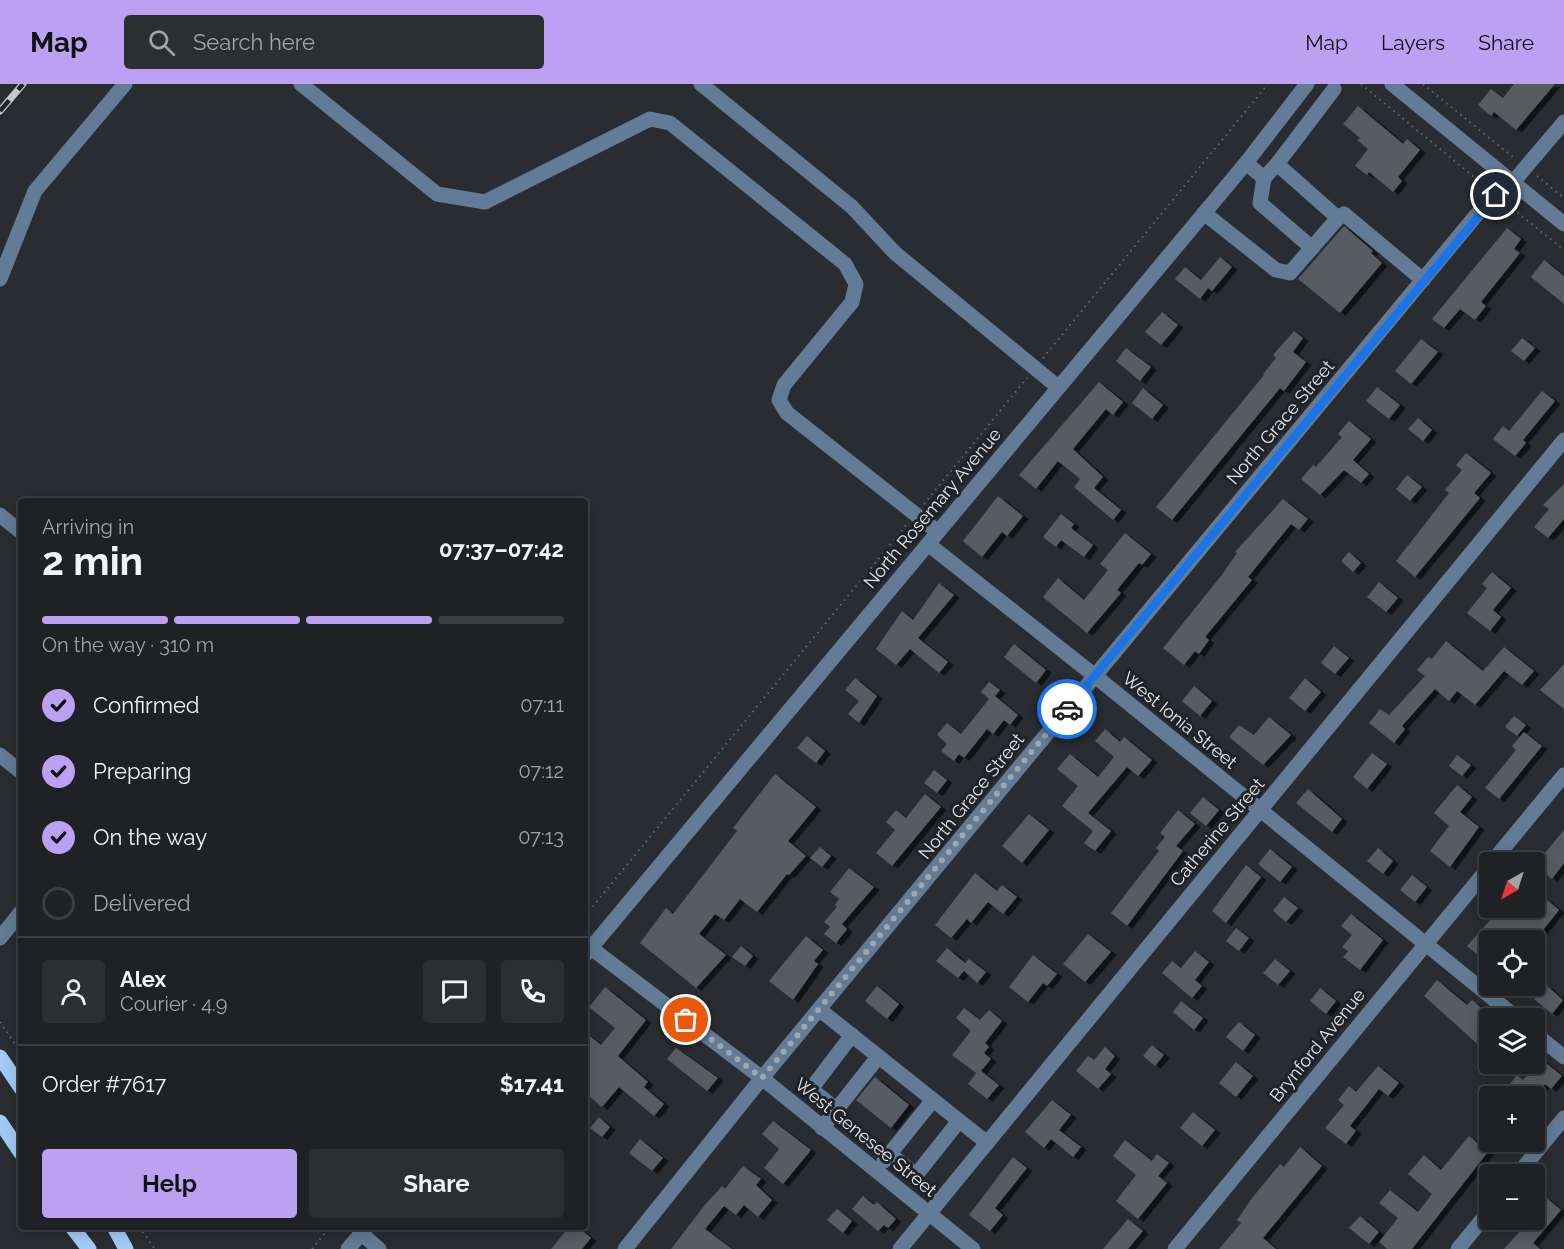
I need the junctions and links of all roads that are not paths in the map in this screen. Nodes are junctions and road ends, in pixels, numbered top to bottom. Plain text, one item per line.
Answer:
1 (125, 84) edge
2 (301, 84) edge
3 (701, 84) edge
4 (1307, 84) edge
5 (1392, 84) edge
6 (1334, 90) dead end
7 (1283, 112) junction
8 (1564, 122) edge
9 (1302, 130) junction
10 (1245, 163) junction
11 (1277, 164) junction
12 (1264, 178) junction
13 (1514, 181) junction
14 (1204, 213) junction
15 (1338, 218) junction
16 (1564, 224) edge
17 (1312, 248) junction
18 (0, 279) edge
19 (1423, 280) junction
20 (1058, 387) junction
21 (1564, 440) edge
22 (0, 515) edge
23 (18, 530) edge
24 (933, 538) junction
25 (1095, 676) junction
26 (0, 754) edge
27 (18, 769) edge
28 (1564, 775) edge
29 (1260, 811) junction
30 (1500, 852) edge
31 (1479, 879) edge
32 (18, 916) edge
33 (0, 938) edge
34 (1426, 944) junction
35 (588, 951) edge
36 (1505, 1008) edge
37 (820, 1010) junction
38 (852, 1035) junction
39 (1545, 1042) edge
40 (0, 1057) edge
41 (878, 1057) junction
42 (1564, 1057) edge
43 (762, 1078) junction
44 (18, 1084) edge
45 (933, 1100) junction
46 (837, 1110) junction
47 (1564, 1118) edge
48 (959, 1121) junction
49 (0, 1122) edge
50 (822, 1128) junction
51 (986, 1142) junction
52 (18, 1149) edge
53 (890, 1154) junction
54 (1526, 1164) edge
55 (876, 1171) junction
56 (929, 1214) junction
57 (1479, 1223) edge
58 (74, 1230) edge
59 (116, 1230) edge
60 (364, 1230) edge
61 (88, 1249) edge
62 (126, 1249) edge
63 (348, 1249) edge
64 (379, 1249) edge
65 (625, 1249) edge
66 (900, 1249) edge
67 (973, 1249) edge
68 (1174, 1249) edge
69 (1458, 1249) edge

1 - 18 street
2 - 24 street, West Ionia Street
3 - 20 street
4 - 7 street, North Rosemary Avenue
5 - 13 street
6 - 9 street
7 - 9 street
7 - 10 street, North Rosemary Avenue
8 - 13 street, North Grace Street
9 - 11 street
10 - 12 street
10 - 14 street, North Rosemary Avenue
11 - 12 street
11 - 15 street
12 - 17 street
13 - 16 street
13 - 19 street, North Grace Street
14 - 17 street
14 - 20 street, North Rosemary Avenue
15 - 17 street
15 - 19 street
19 - 25 street, North Grace Street
20 - 24 street, North Rosemary Avenue
21 - 29 street, Catherine Street
22 - 23 street
24 - 25 street, West Ionia Street
24 - 35 street, North Rosemary Avenue
25 - 29 street, West Ionia Street
25 - 37 street, North Grace Street
26 - 27 street
28 - 30 street
29 - 34 street, West Ionia Street
29 - 51 street, Catherine Street
31 - 34 street, Brynford Avenue
32 - 33 street
34 - 36 street, West Ionia Street
34 - 68 street, Brynford Avenue
35 - 43 street, West Genesee Street
37 - 38 street
37 - 43 street, North Grace Street
38 - 41 street
38 - 46 street
39 - 42 street
40 - 44 main road
41 - 45 street
41 - 46 street
43 - 50 street, West Genesee Street
43 - 65 street, North Grace Street
45 - 48 street
45 - 53 street
46 - 50 street
47 - 54 street
48 - 51 street
48 - 53 street
49 - 52 main road
50 - 55 street, West Genesee Street
51 - 56 street, Catherine Street
53 - 55 street
55 - 56 street, West Genesee Street
56 - 66 street, Catherine Street
56 - 67 street, West Genesee Street
57 - 69 street
58 - 61 main road
59 - 62 main road
60 - 63 street
60 - 64 street

